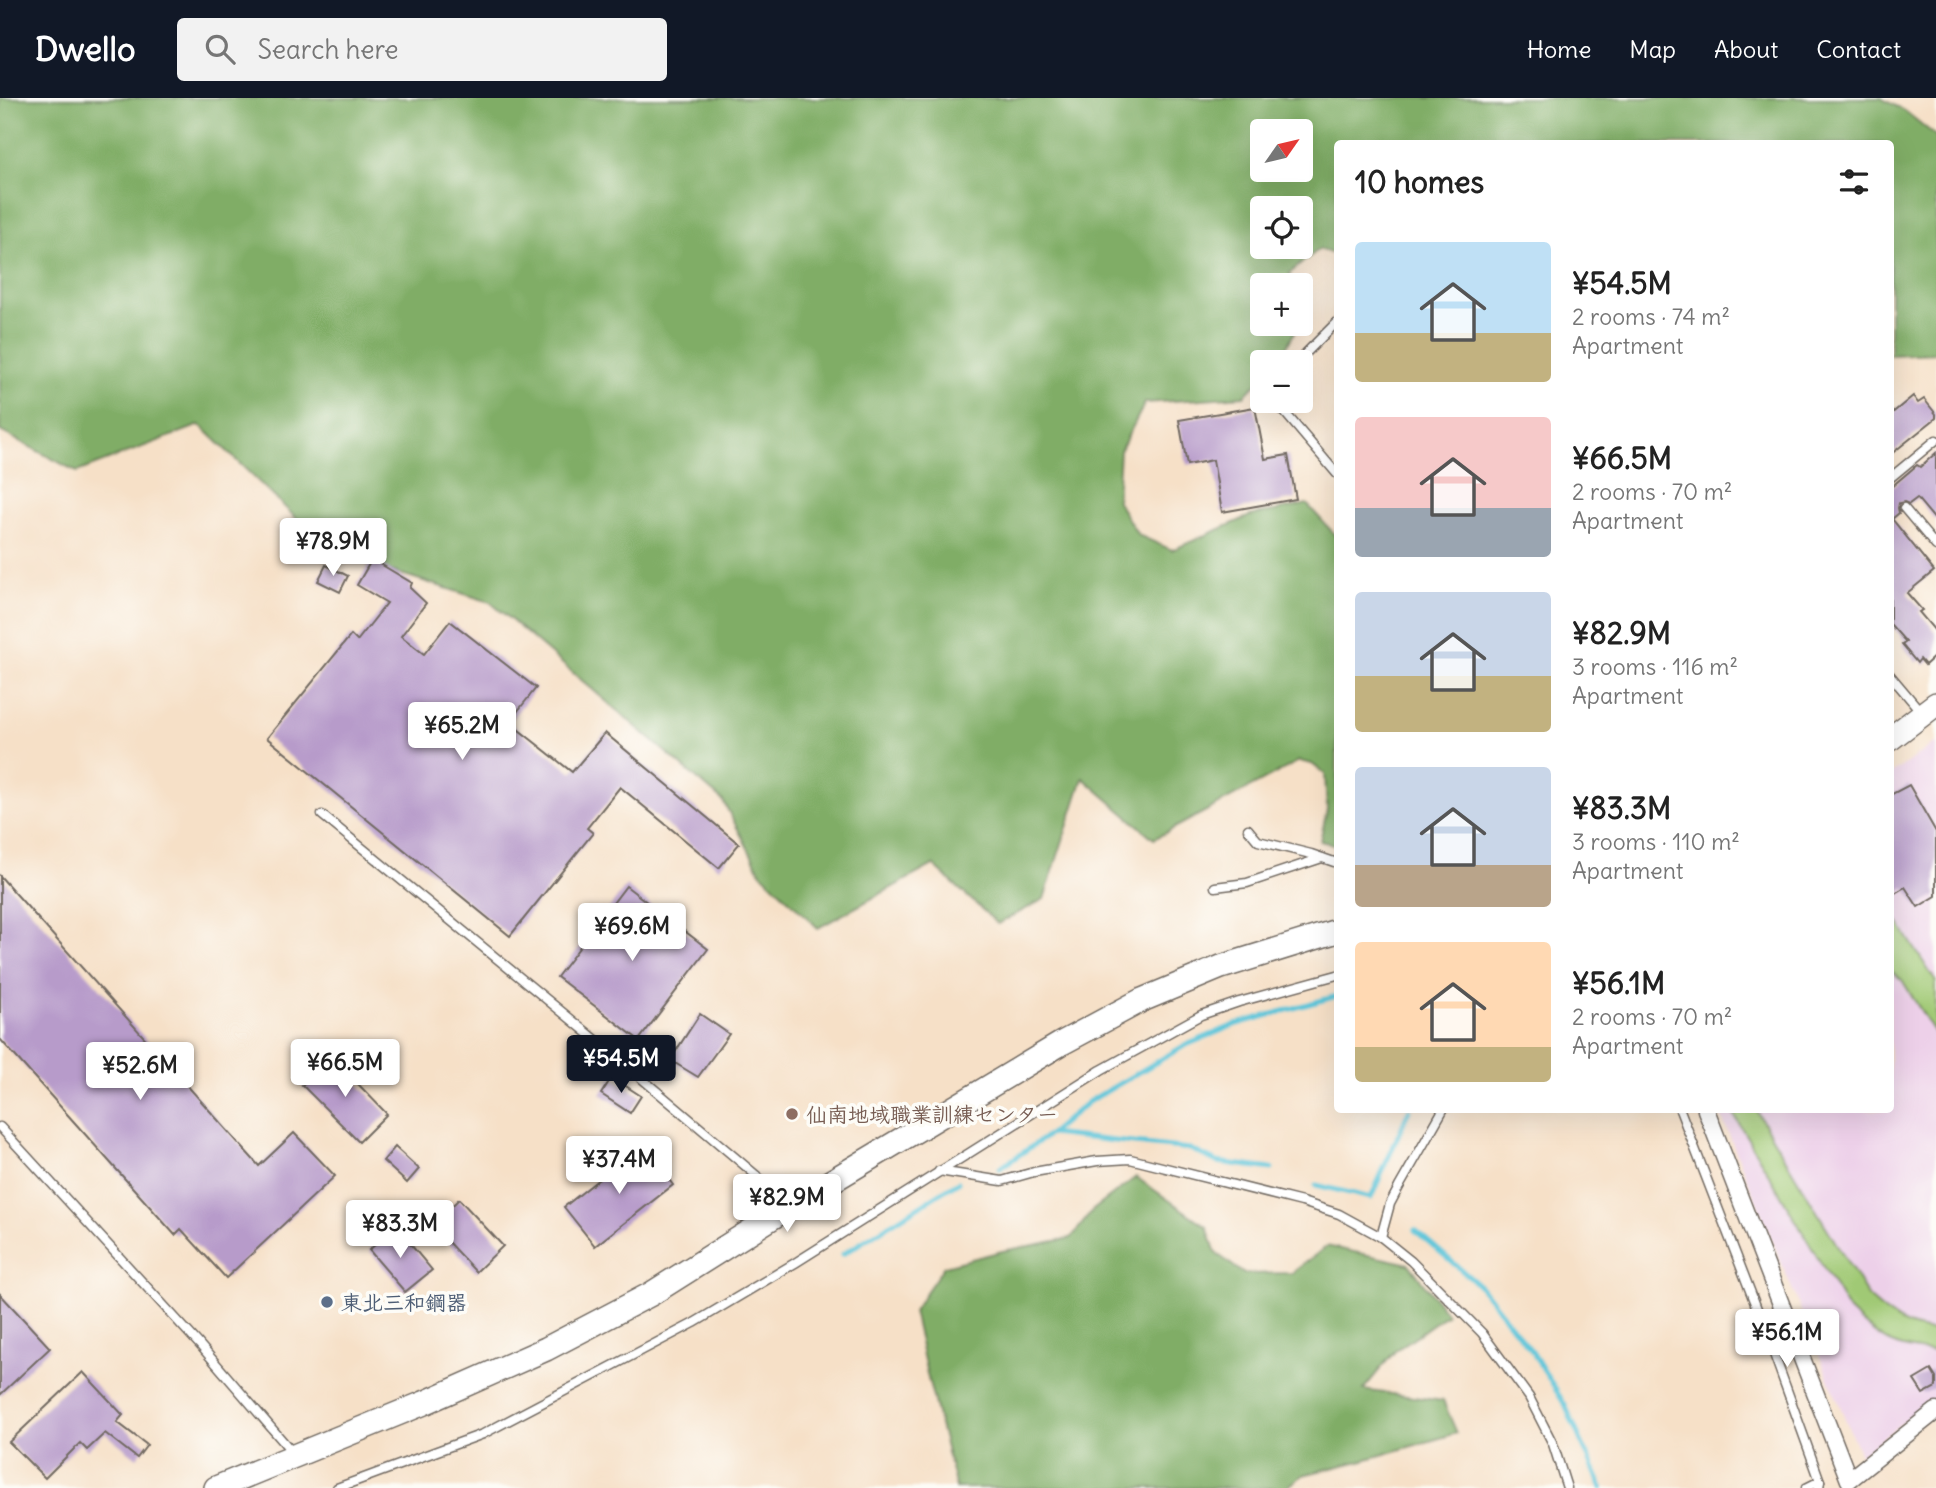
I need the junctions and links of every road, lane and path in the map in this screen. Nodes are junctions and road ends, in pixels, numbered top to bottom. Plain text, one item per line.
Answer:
1 (1334, 325) edge
2 (1309, 350) edge
3 (1285, 413) edge
4 (1936, 440) edge
5 (1334, 470) edge
6 (1894, 475) edge
7 (1904, 508) dead end
8 (1936, 546) edge
9 (1894, 678) edge
10 (1929, 709) edge
11 (1894, 736) edge
12 (322, 815) dead end
13 (1248, 829) dead end
14 (1322, 858) junction
15 (1334, 862) edge
16 (1215, 887) dead end
17 (1334, 932) edge
18 (1334, 976) edge
19 (1441, 1113) edge
20 (1681, 1113) edge
21 (1707, 1113) edge
22 (0, 1127) edge
23 (939, 1171) junction
24 (792, 1205) junction
25 (1381, 1237) junction
26 (1936, 1411) edge
27 (295, 1455) junction
28 (1820, 1485) edge
29 (216, 1488) edge
30 (337, 1488) edge
31 (1567, 1488) edge
32 (1806, 1488) edge

1 - 2 lane
3 - 5 lane
4 - 6 lane
7 - 8 lane
9 - 10 lane
10 - 11 street
12 - 24 lane
13 - 14 lane
14 - 15 lane
14 - 16 lane
17 - 24 street
18 - 23 lane
19 - 25 lane
20 - 28 lane
21 - 26 street
22 - 27 lane
23 - 25 lane
23 - 30 lane
24 - 27 street
25 - 31 lane
27 - 29 street
28 - 32 lane

